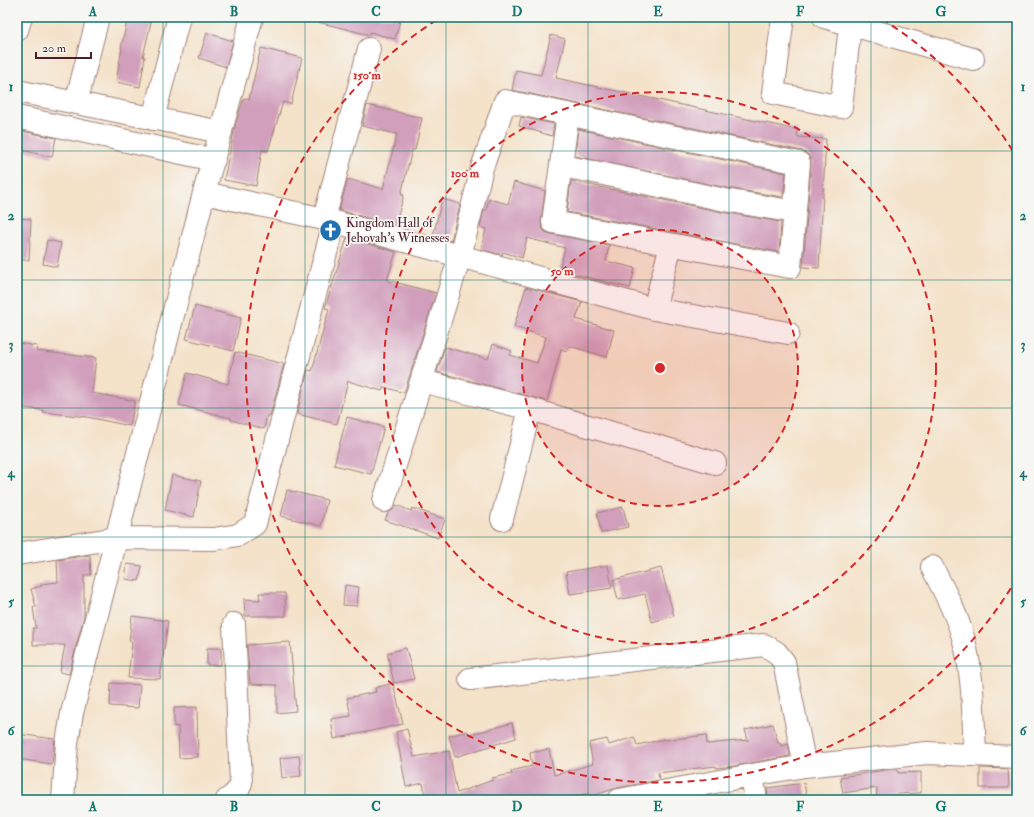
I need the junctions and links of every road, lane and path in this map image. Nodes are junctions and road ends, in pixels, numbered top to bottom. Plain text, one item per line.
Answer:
1 (21, 17) edge
2 (98, 17) edge
3 (179, 17) edge
4 (252, 17) edge
5 (783, 17) edge
6 (824, 17) edge
7 (851, 21) edge
8 (17, 30) edge
9 (369, 49) dead end
10 (973, 59) dead end
11 (17, 91) edge
12 (76, 103) junction
13 (568, 114) junction
14 (17, 118) edge
15 (153, 119) junction
16 (221, 132) junction
17 (214, 160) junction
18 (561, 166) junction
19 (204, 194) junction
20 (795, 212) junction
21 (329, 220) junction
22 (671, 245) junction
23 (460, 256) junction
24 (654, 310) junction
25 (788, 333) dead end
26 (422, 381) junction
27 (530, 409) junction
28 (715, 463) dead end
29 (384, 501) dead end
30 (502, 519) dead end
31 (117, 538) junction
32 (17, 554) edge
33 (932, 567) dead end
34 (234, 624) dead end
35 (470, 679) dead end
36 (975, 755) junction
37 (1017, 757) edge
38 (805, 766) junction
39 (752, 775) junction
40 (63, 800) edge
41 (228, 800) edge
42 (619, 800) edge
43 (756, 800) edge

1 - 8 street
2 - 12 street
3 - 15 street
4 - 16 street
5 - 7 street
6 - 7 street
7 - 10 street
9 - 21 street
11 - 12 street
12 - 15 street
13 - 18 street
13 - 20 street
13 - 23 street
14 - 17 street
15 - 16 street
16 - 17 street
17 - 19 street
18 - 20 street
18 - 22 street
19 - 21 street
19 - 31 street
20 - 22 street
21 - 23 street
21 - 31 street
22 - 24 street
23 - 24 street
23 - 26 street
24 - 25 street
26 - 27 street
26 - 29 street
27 - 28 street
27 - 30 street
31 - 32 street
31 - 40 street
33 - 36 street
34 - 41 street
35 - 38 street
36 - 37 street
36 - 38 street
38 - 39 street
39 - 42 street
39 - 43 street

